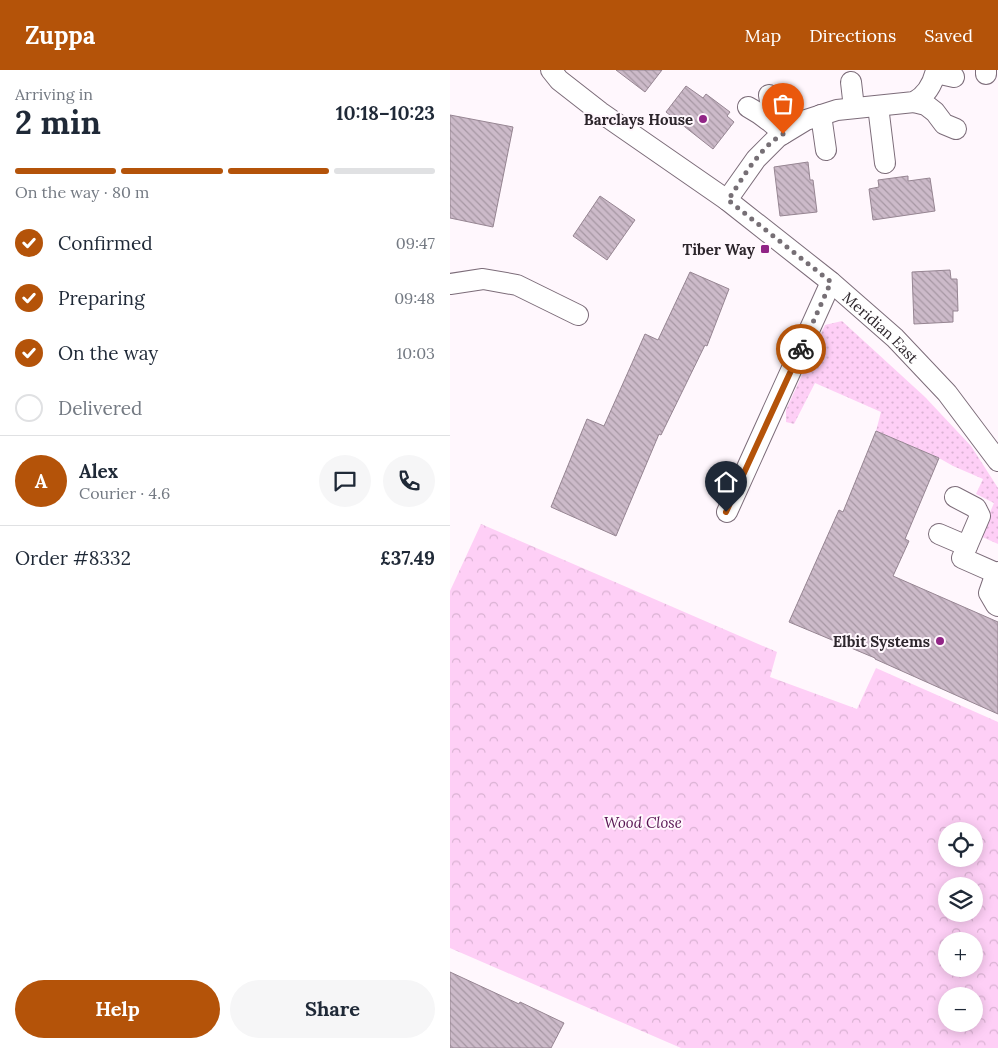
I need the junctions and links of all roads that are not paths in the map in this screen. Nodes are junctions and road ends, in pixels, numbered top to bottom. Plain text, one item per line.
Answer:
1 (551, 70) edge
2 (942, 73) edge
3 (851, 82) dead end
4 (769, 95) dead end
5 (914, 102) junction
6 (878, 106) junction
7 (748, 107) dead end
8 (854, 108) junction
9 (821, 115) junction
10 (767, 119) junction
11 (950, 126) dead end
12 (783, 134) junction
13 (826, 150) dead end
14 (885, 163) dead end
15 (728, 200) junction
16 (831, 282) junction
17 (450, 284) edge
18 (578, 315) dead end
19 (998, 460) edge
20 (955, 498) dead end
21 (726, 512) dead end
22 (939, 534) dead end
23 (967, 546) junction
24 (997, 572) edge
25 (998, 606) edge

1 - 15 street, Meridian East
2 - 5 street
3 - 8 street
4 - 10 street
5 - 6 street
5 - 11 street
6 - 8 street
6 - 14 street
7 - 10 street
8 - 9 street
9 - 12 street
9 - 13 street
10 - 12 street
12 - 15 street
15 - 16 street, Meridian East
16 - 19 street, Meridian East
16 - 21 street
17 - 18 street
20 - 23 street
22 - 23 street
23 - 24 street
24 - 25 street

